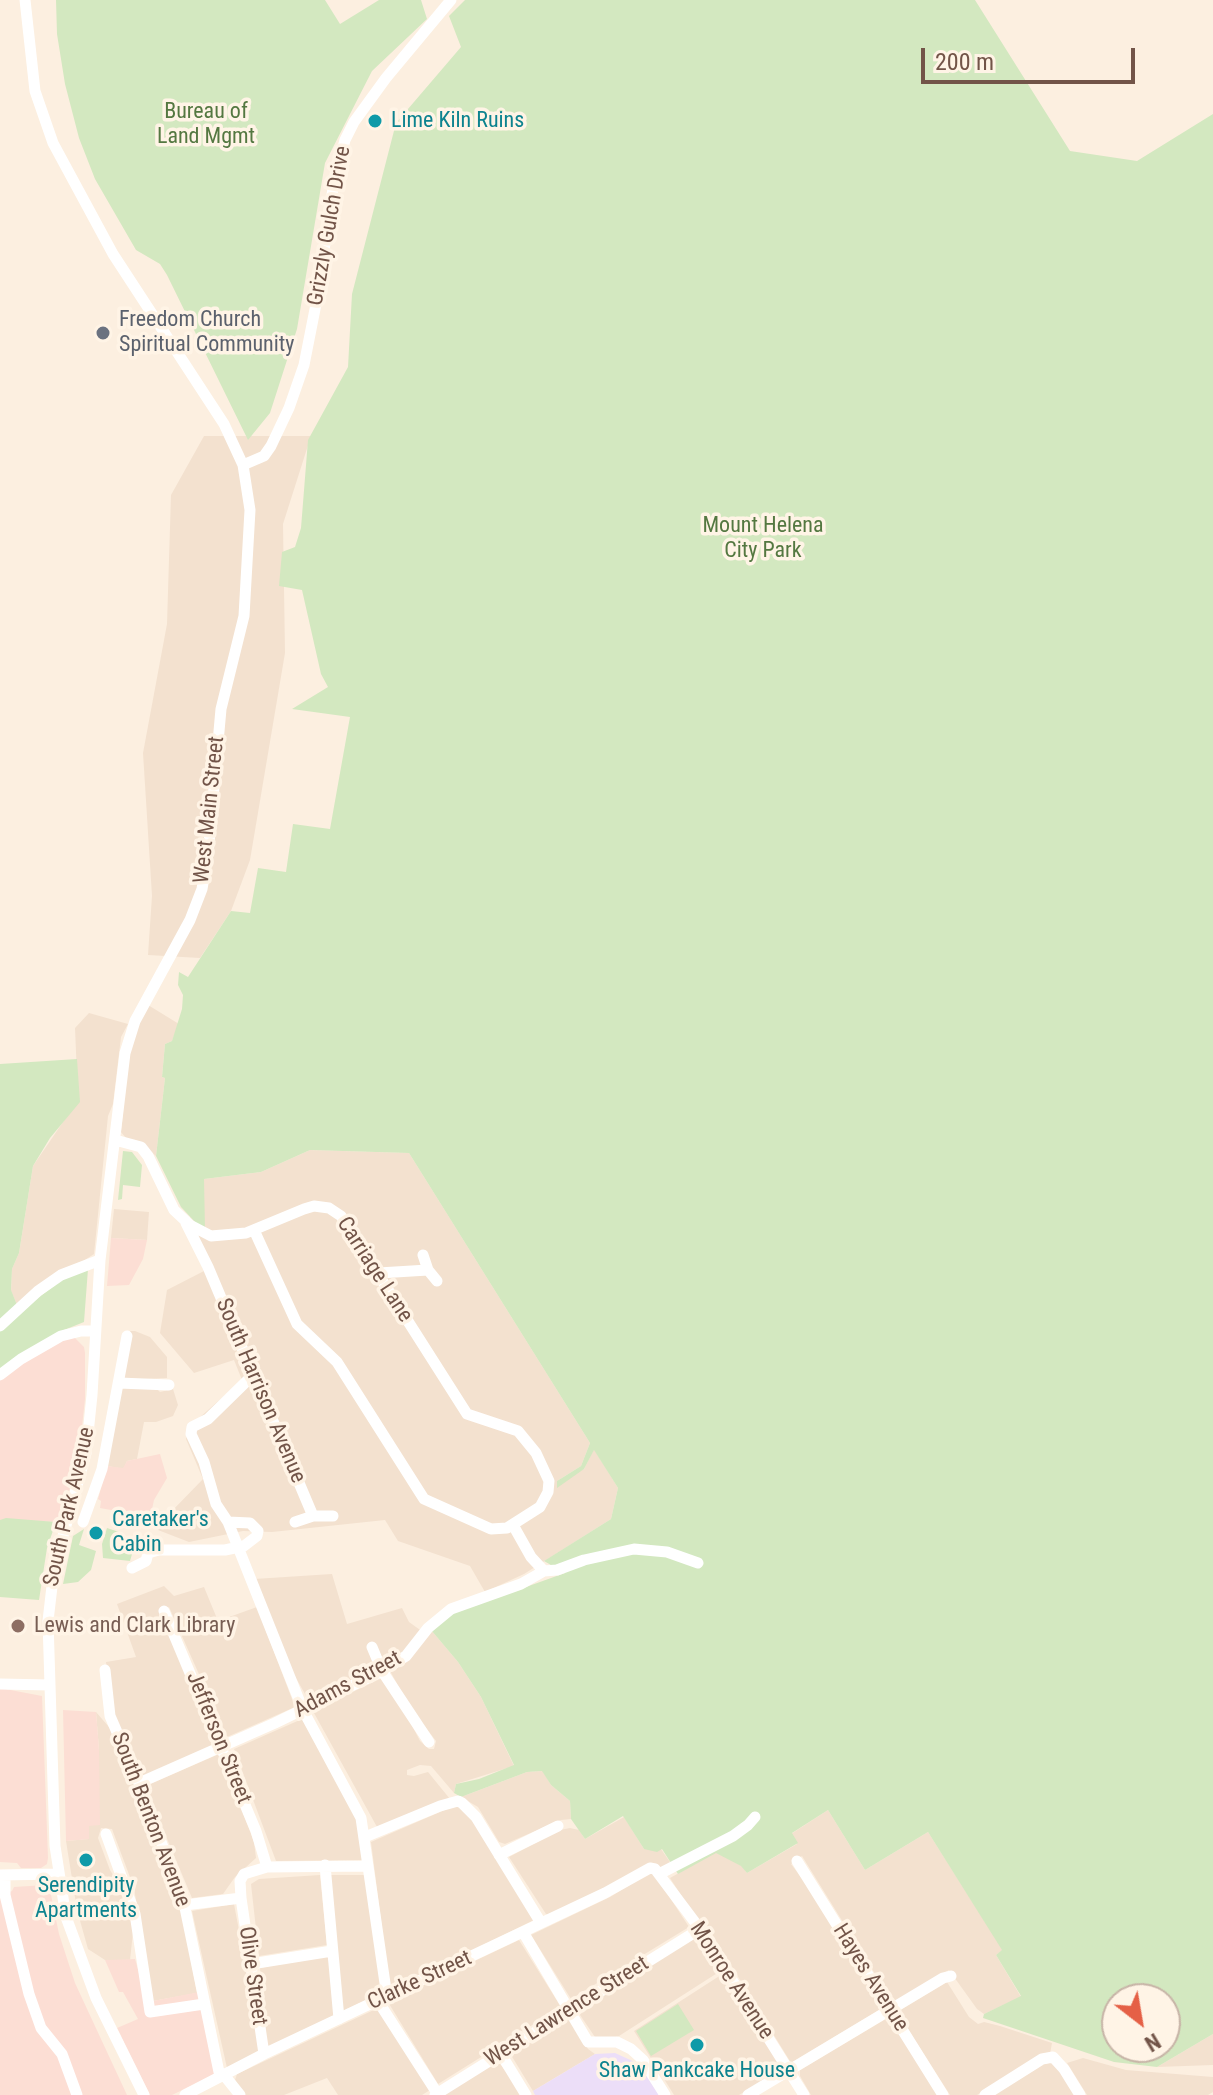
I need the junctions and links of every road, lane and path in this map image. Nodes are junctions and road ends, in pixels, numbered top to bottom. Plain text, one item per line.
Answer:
1 (25, 0) edge
2 (451, 0) edge
3 (243, 465) junction
4 (115, 1140) junction
5 (186, 1222) junction
6 (254, 1230) junction
7 (211, 1236) junction
8 (423, 1255) dead end
9 (100, 1260) junction
10 (208, 1267) junction
11 (428, 1270) junction
12 (379, 1273) junction
13 (437, 1281) dead end
14 (0, 1326) edge
15 (95, 1331) junction
16 (127, 1336) dead end
17 (254, 1374) junction
18 (0, 1375) edge
19 (119, 1383) junction
20 (169, 1385) dead end
21 (313, 1516) junction
22 (333, 1516) dead end
23 (295, 1522) dead end
24 (229, 1525) junction
25 (513, 1525) junction
26 (65, 1526) junction
27 (698, 1563) dead end
28 (132, 1568) dead end
29 (544, 1571) junction
30 (164, 1611) dead end
31 (372, 1647) dead end
32 (105, 1670) dead end
33 (382, 1671) junction
34 (0, 1684) edge
35 (50, 1685) junction
36 (303, 1710) junction
37 (429, 1742) dead end
38 (222, 1747) junction
39 (139, 1783) junction
40 (755, 1817) dead end
41 (558, 1826) dead end
42 (106, 1834) dead end
43 (365, 1837) junction
44 (499, 1855) junction
45 (797, 1861) dead end
46 (325, 1865) junction
47 (368, 1866) junction
48 (267, 1867) junction
49 (657, 1872) junction
50 (58, 1874) junction
51 (3, 1875) edge
52 (2, 1891) edge
53 (241, 1898) junction
54 (185, 1905) junction
55 (541, 1923) junction
56 (700, 1929) junction
57 (523, 1932) junction
58 (332, 1951) junction
59 (251, 1964) junction
60 (951, 1976) dead end
61 (382, 1999) junction
62 (204, 2004) junction
63 (890, 2010) junction
64 (569, 2011) junction
65 (339, 2019) junction
66 (264, 2054) junction
67 (501, 2054) junction
68 (789, 2071) junction
69 (222, 2076) junction
70 (436, 2094) edge
71 (77, 2095) edge
72 (144, 2095) edge
73 (185, 2095) edge
74 (240, 2095) edge
75 (526, 2095) edge
76 (665, 2095) edge
77 (748, 2095) edge
78 (804, 2095) edge
79 (943, 2095) edge
80 (985, 2095) edge
81 (1080, 2095) edge

1 - 3 street
2 - 3 street, Grizzly Gulch Drive
3 - 4 street, West Main Street
4 - 5 street
4 - 9 street, South Park Avenue
5 - 7 street
5 - 10 street, South Harrison Avenue
6 - 7 street, Carriage Lane
6 - 12 street, Carriage Lane
6 - 25 street
7 - 10 street, South Harrison Avenue
8 - 11 street
9 - 14 street
9 - 15 street, South Park Avenue
10 - 17 street, South Harrison Avenue
11 - 12 street
11 - 13 street
12 - 25 street, Carriage Lane
15 - 18 street
15 - 26 street, South Park Avenue
16 - 19 street
17 - 21 street, South Harrison Avenue
17 - 24 street
19 - 20 street
19 - 26 street
21 - 22 street
21 - 23 street
24 - 28 street
24 - 36 street
25 - 29 street
26 - 35 street, South Park Avenue
27 - 29 street, Adams Street
29 - 33 street, Adams Street
30 - 38 street, Jefferson Street
31 - 33 street
32 - 39 street, South Benton Avenue
33 - 36 street, Adams Street
33 - 37 street
34 - 35 street
35 - 50 street, South Park Avenue
36 - 38 street, Adams Street
36 - 43 street
38 - 39 street, Adams Street
38 - 48 street, Jefferson Street
39 - 54 street, South Benton Avenue
40 - 49 street, Clarke Street
41 - 44 street
42 - 62 street
43 - 44 street
43 - 47 street
44 - 55 street
45 - 63 street, Hayes Avenue
46 - 47 street
46 - 48 street
46 - 58 street
47 - 61 street
48 - 53 street
49 - 55 street, Clarke Street
49 - 56 street, Monroe Avenue
50 - 51 street
50 - 72 street, South Park Avenue
51 - 52 street
52 - 71 street
53 - 54 street
53 - 59 street, Olive Street
54 - 62 street, South Benton Avenue
55 - 57 street, Clarke Street
56 - 64 street, West Lawrence Street
56 - 68 street, Monroe Avenue
57 - 61 street, Clarke Street
57 - 64 street
58 - 59 street
58 - 65 street
59 - 66 street, Olive Street
60 - 63 street
61 - 65 street, Clarke Street
61 - 70 street
62 - 69 street, South Benton Avenue
63 - 68 street
63 - 79 street, Hayes Avenue
64 - 67 street, West Lawrence Street
64 - 76 street
65 - 66 street, Clarke Street
66 - 69 street, Clarke Street
67 - 70 street, West Lawrence Street
67 - 75 street
68 - 77 street
68 - 78 street, Monroe Avenue
69 - 73 street, Clarke Street
69 - 74 street
80 - 81 street

